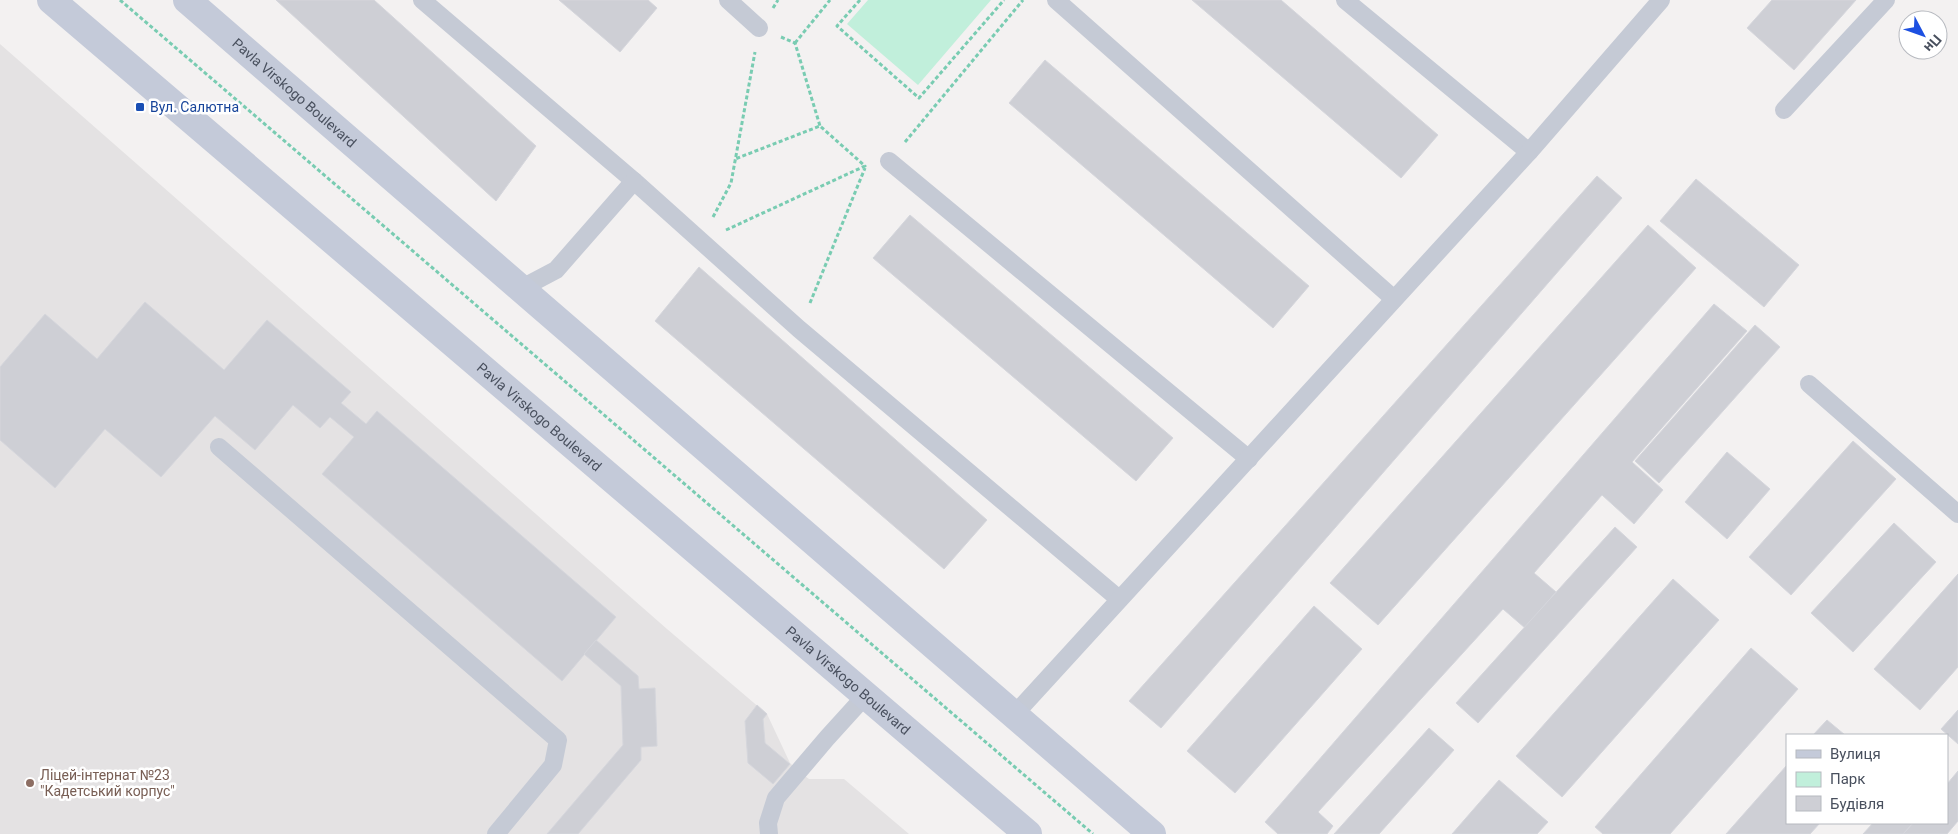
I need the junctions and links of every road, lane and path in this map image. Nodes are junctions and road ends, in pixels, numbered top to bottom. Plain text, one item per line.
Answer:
1 (51, 0) edge
2 (120, 0) edge
3 (187, 0) edge
4 (422, 0) edge
5 (728, 0) edge
6 (778, 0) edge
7 (830, 0) edge
8 (860, 0) edge
9 (1004, 0) edge
10 (1056, 0) edge
11 (1345, 0) edge
12 (1661, 0) edge
13 (1886, 0) edge
14 (760, 28) junction
15 (795, 43) junction
16 (1784, 110) dead end
17 (820, 126) junction
18 (1529, 152) junction
19 (735, 159) junction
20 (889, 161) dead end
21 (634, 181) junction
22 (701, 242) junction
23 (520, 289) junction
24 (1394, 299) junction
25 (1809, 384) dead end
26 (220, 448) dead end
27 (1249, 459) junction
28 (1958, 514) edge
29 (1119, 599) junction
30 (866, 695) junction
31 (1014, 715) junction
32 (496, 834) edge
33 (769, 834) edge
34 (1028, 834) edge
35 (1093, 834) edge
36 (1152, 834) edge

1 - 30 street, Pavla Virskogo Boulevard
2 - 35 path
3 - 23 street, Pavla Virskogo Boulevard
4 - 21 lane
5 - 14 lane
6 - 14 path
7 - 15 path
8 - 9 path
10 - 24 lane
11 - 18 lane
12 - 18 lane
13 - 16 lane
14 - 15 path
14 - 19 path
15 - 17 path
17 - 19 path
17 - 22 path
18 - 24 lane
19 - 22 path
20 - 27 lane
21 - 22 lane
21 - 23 lane
22 - 29 lane
23 - 31 street, Pavla Virskogo Boulevard
24 - 27 lane
25 - 28 lane
26 - 32 lane
27 - 29 lane
29 - 31 lane
30 - 33 lane
30 - 34 street, Pavla Virskogo Boulevard
31 - 36 street, Pavla Virskogo Boulevard

